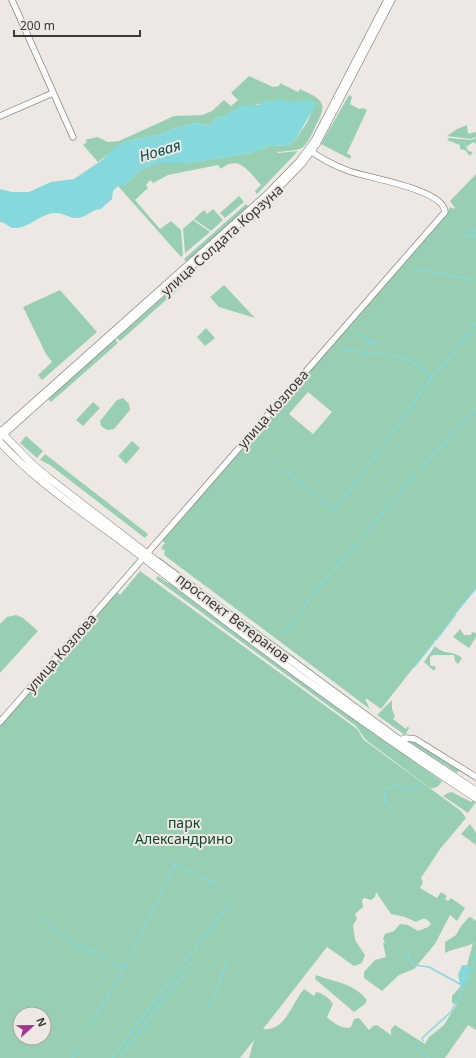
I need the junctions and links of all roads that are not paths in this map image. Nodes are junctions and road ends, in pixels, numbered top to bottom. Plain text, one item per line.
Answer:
1 (12, 0) edge
2 (387, 0) edge
3 (392, 0) edge
4 (53, 92) junction
5 (0, 116) edge
6 (73, 137) dead end
7 (310, 151) junction
8 (1, 435) edge
9 (145, 556) junction
10 (0, 722) edge
11 (399, 740) junction
12 (476, 777) edge
13 (476, 791) edge
14 (476, 798) edge

1 - 4 street
2 - 7 street, улица Солдата Корзуна
3 - 7 street, улица Солдата Корзуна
4 - 5 street
4 - 6 street
7 - 8 street, улица Солдата Корзуна
7 - 9 street, улица Козлова
8 - 9 main road, проспект Ветеранов
9 - 10 street, улица Козлова
9 - 11 main road, проспект Ветеранов
9 - 14 main road, проспект Ветеранов
11 - 12 street
11 - 13 main road, проспект Ветеранов

